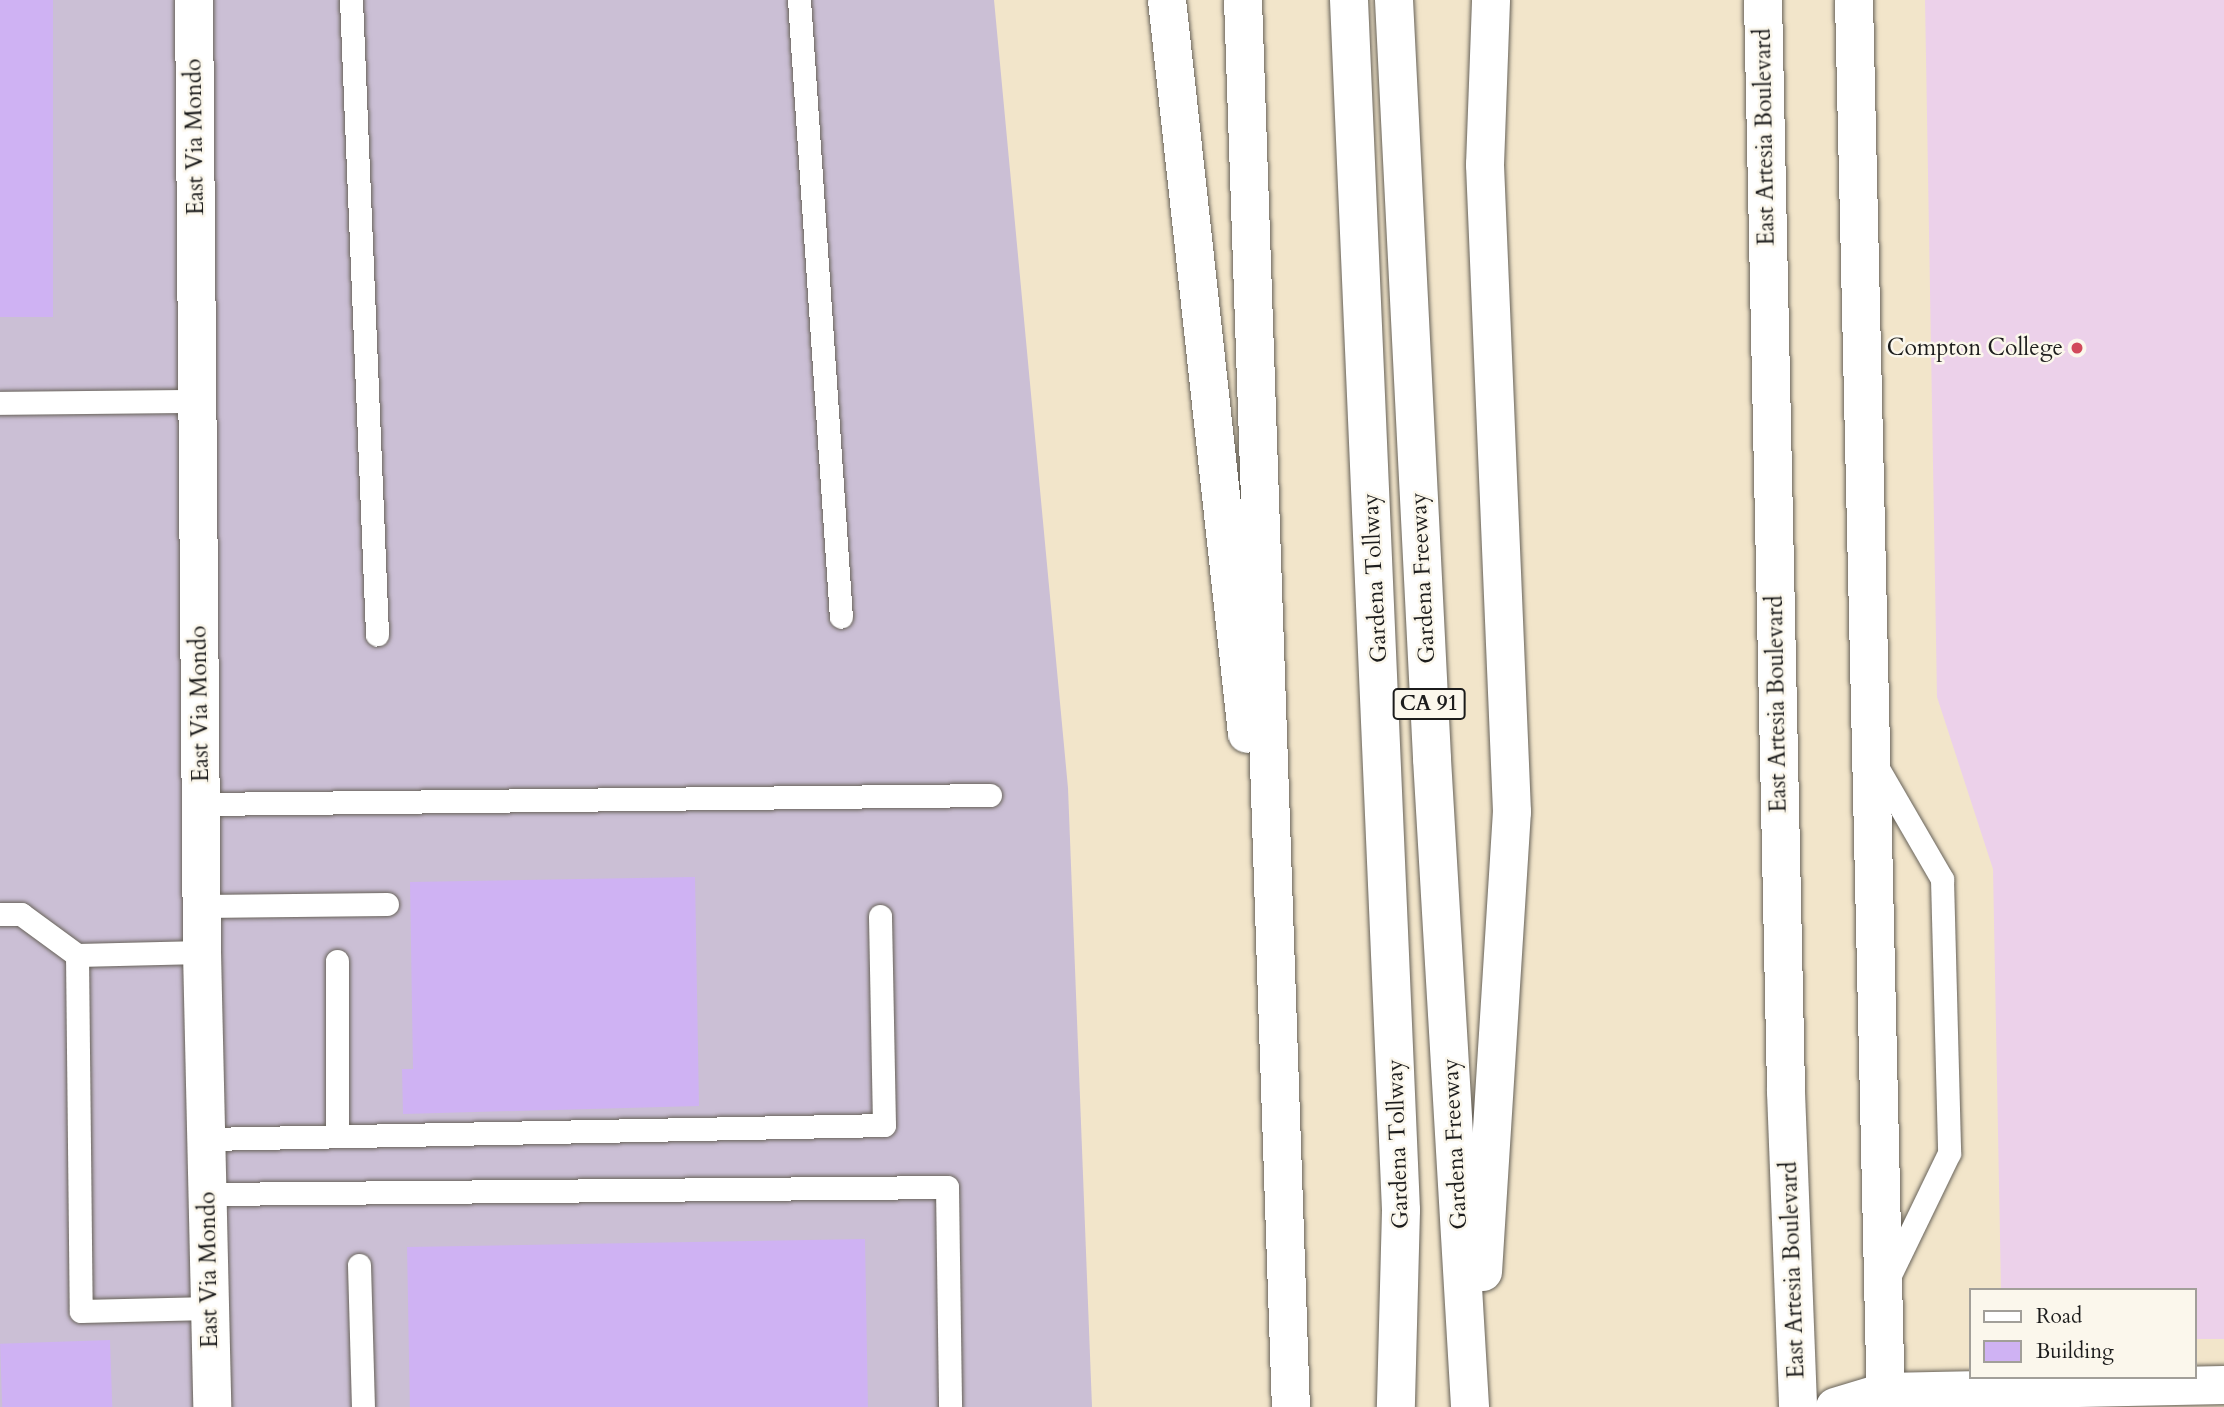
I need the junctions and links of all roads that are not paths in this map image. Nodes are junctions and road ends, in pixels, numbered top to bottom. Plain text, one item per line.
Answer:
1 (194, 0) edge
2 (351, 0) edge
3 (799, 0) edge
4 (1167, 0) edge
5 (1243, 0) edge
6 (1349, 0) edge
7 (1394, 0) edge
8 (1491, 0) edge
9 (1763, 0) edge
10 (1854, 0) edge
11 (197, 401) junction
12 (0, 403) edge
13 (841, 617) dead end
14 (377, 634) dead end
15 (1872, 756) junction
16 (990, 795) dead end
17 (201, 804) junction
18 (387, 904) dead end
19 (202, 906) junction
20 (0, 914) edge
21 (880, 916) dead end
22 (202, 952) junction
23 (77, 955) junction
24 (337, 961) dead end
25 (1281, 1039) junction
26 (337, 1136) junction
27 (207, 1139) junction
28 (208, 1194) junction
29 (359, 1265) dead end
30 (1884, 1286) junction
31 (210, 1308) junction
32 (2224, 1385) edge
33 (2122, 1397) edge
34 (1886, 1399) edge
35 (212, 1407) edge
36 (363, 1407) edge
37 (950, 1407) edge
38 (1291, 1407) edge
39 (1396, 1407) edge
40 (1473, 1407) edge
41 (1798, 1407) edge
42 (1835, 1407) edge

1 - 11 main road, East Via Mondo
2 - 14 lane
3 - 13 lane
4 - 25 main road
5 - 25 main road
6 - 39 main road, Gardena Tollway
7 - 40 main road, Gardena Freeway / CA 91
8 - 40 main road
9 - 41 main road, East Artesia Boulevard
10 - 15 main road
11 - 12 lane
11 - 17 main road, East Via Mondo
15 - 30 main road
15 - 30 lane
16 - 17 lane
17 - 19 main road, East Via Mondo
18 - 19 lane
19 - 22 main road, East Via Mondo
20 - 23 lane
21 - 26 lane
22 - 23 lane
22 - 27 main road, East Via Mondo
23 - 31 lane
24 - 26 lane
25 - 38 main road
26 - 27 lane
27 - 28 main road, East Via Mondo
28 - 31 main road, East Via Mondo
28 - 37 lane
29 - 36 lane
30 - 34 main road
31 - 35 main road, East Via Mondo
32 - 33 main road
33 - 34 main road
34 - 42 main road

